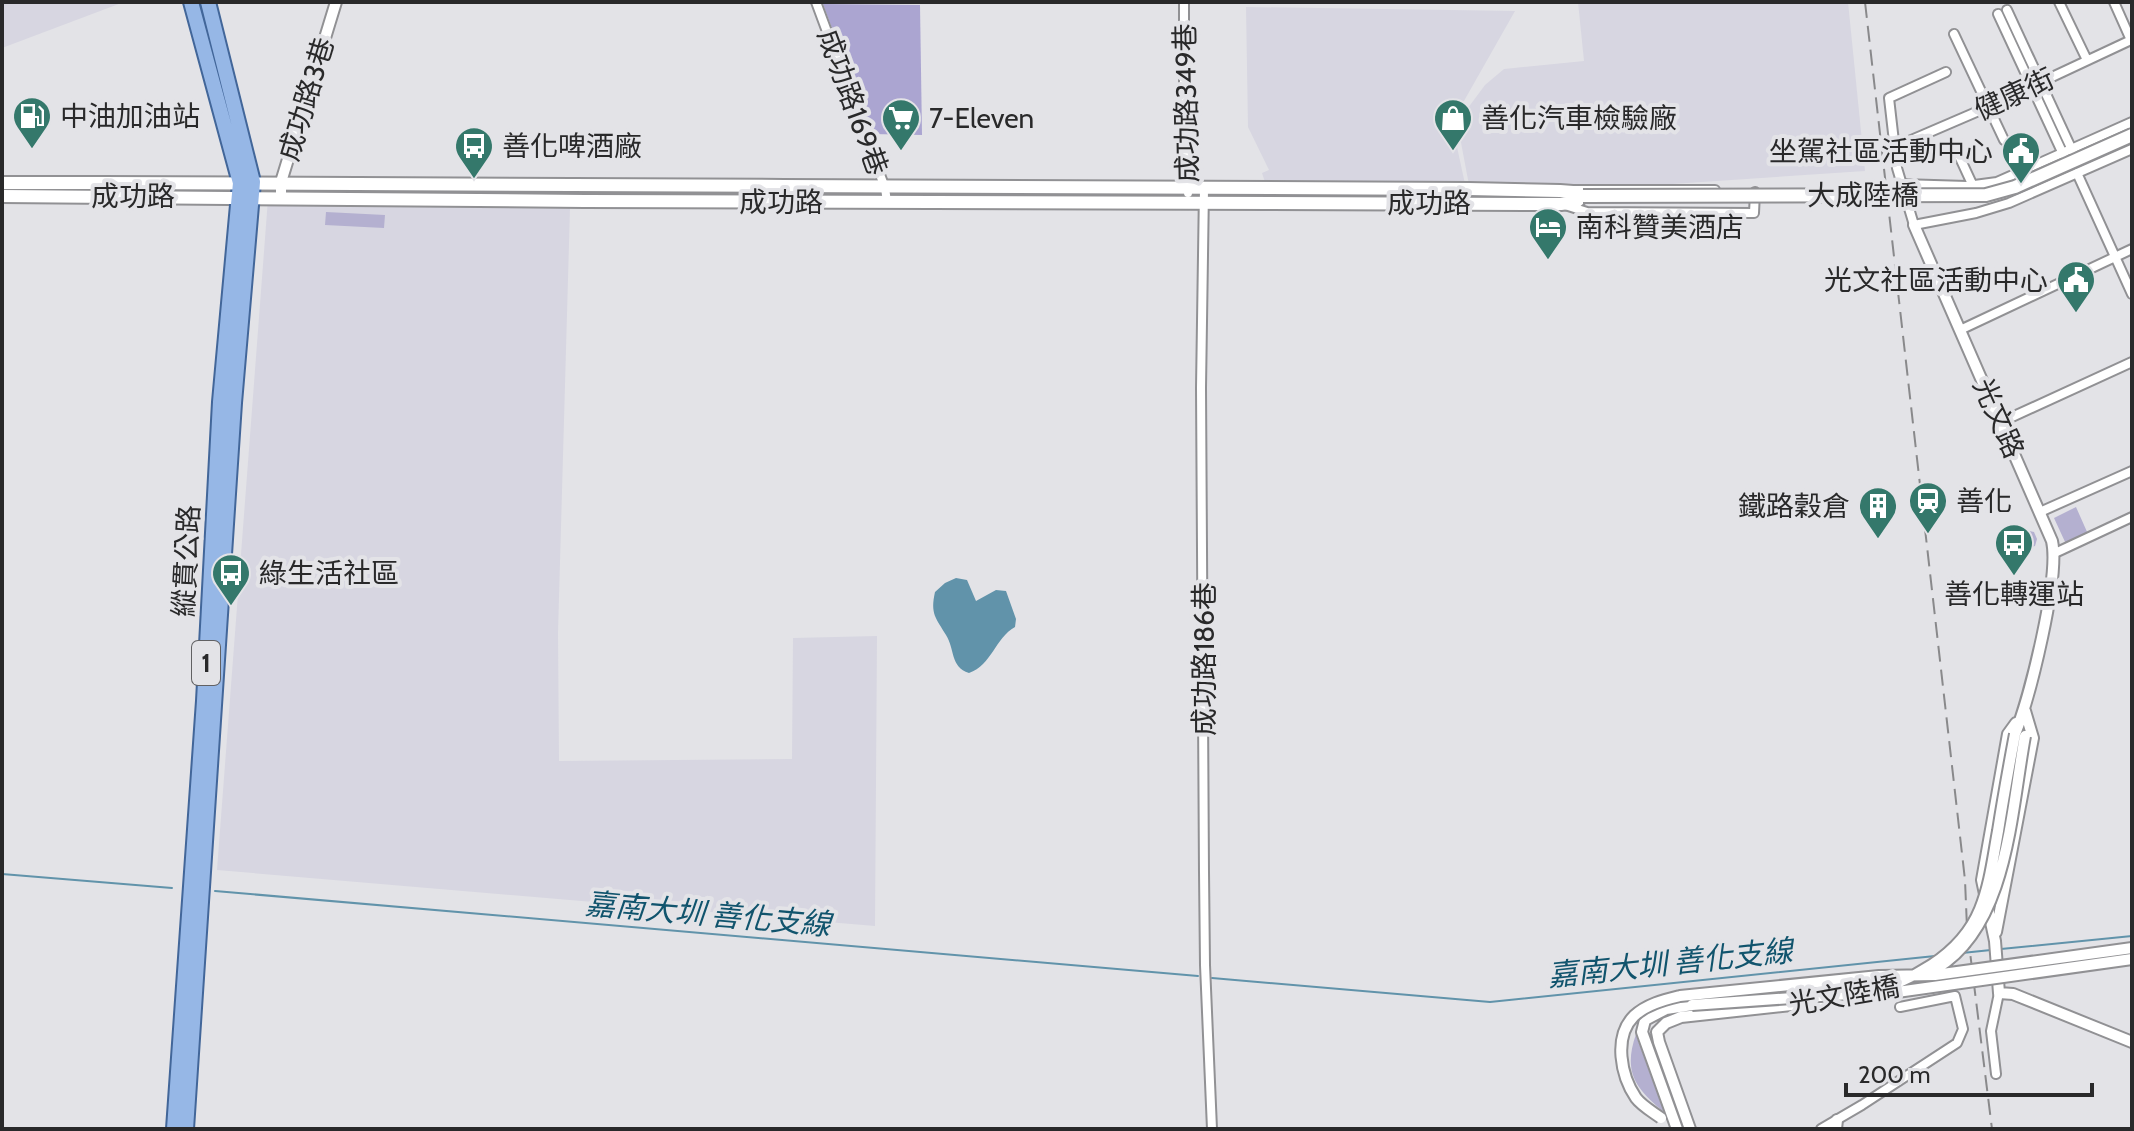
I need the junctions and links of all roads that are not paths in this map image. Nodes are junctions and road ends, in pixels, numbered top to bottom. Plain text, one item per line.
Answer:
1 (191, 2) edge
2 (208, 2) edge
3 (336, 2) edge
4 (816, 2) edge
5 (1184, 2) edge
6 (2059, 2) edge
7 (2114, 2) edge
8 (2003, 12) dead end
9 (1954, 34) dead end
10 (2131, 40) edge
11 (2087, 60) junction
12 (1946, 72) dead end
13 (2037, 84) junction
14 (1988, 107) junction
15 (2132, 122) edge
16 (2132, 135) edge
17 (2004, 140) dead end
18 (1954, 145) dead end
19 (1895, 147) junction
20 (2132, 149) edge
21 (2068, 152) junction
22 (2077, 173) junction
23 (281, 182) junction
24 (2, 183) edge
25 (1901, 184) junction
26 (1973, 186) junction
27 (885, 188) junction
28 (1188, 189) junction
29 (1204, 189) junction
30 (246, 190) junction
31 (2, 196) edge
32 (1583, 196) joint
33 (1560, 197) junction
34 (281, 198) junction
35 (887, 202) junction
36 (1188, 204) junction
37 (1204, 204) junction
38 (1914, 225) junction
39 (2132, 249) edge
40 (2115, 257) junction
41 (2132, 294) edge
42 (1960, 330) junction
43 (2132, 362) edge
44 (2001, 422) junction
45 (2132, 471) edge
46 (2040, 512) junction
47 (2132, 517) edge
48 (2055, 553) junction
49 (2025, 711) junction
50 (2020, 735) junction
51 (2001, 902) junction
52 (1988, 904) junction
53 (1995, 941) junction
54 (2132, 948) edge
55 (2132, 959) edge
56 (1999, 993) junction
57 (1878, 995) junction
58 (1900, 1007) dead end
59 (2132, 1042) edge
60 (1996, 1074) dead end
61 (1837, 1125) edge
62 (174, 1129) edge
63 (186, 1129) edge
64 (1212, 1129) edge
65 (1675, 1129) edge
66 (1690, 1129) edge
67 (1821, 1129) edge

1 - 30 main road, 縱貫公路 / 1
2 - 30 main road, 縱貫公路 / 1
3 - 23 street, 成功路3巷
4 - 27 street, 成功路169巷
5 - 28 street, 成功路349巷
6 - 11 street
7 - 10 street
8 - 13 street
9 - 14 street
10 - 11 street, 健康街
11 - 13 street, 健康街
12 - 19 street
13 - 14 street, 健康街
13 - 21 street
14 - 17 street
14 - 19 street, 健康街
15 - 21 street
16 - 32 main road, 大成陸橋, bridge
18 - 26 street
19 - 25 street
20 - 22 street
21 - 26 street
22 - 38 street
22 - 40 street
23 - 27 main road, 成功路
23 - 30 main road, 成功路
23 - 34 street, 成功路3巷
24 - 30 main road, 成功路
25 - 26 street
25 - 38 street
27 - 28 main road, 成功路
27 - 35 street, 成功路169巷
28 - 29 main road, 成功路
28 - 36 street, 成功路349巷
29 - 33 main road, 成功路
29 - 37 street, 成功路186巷
30 - 31 main road, 成功路
30 - 34 main road, 成功路
30 - 62 main road, 縱貫公路 / 1
30 - 63 main road, 縱貫公路 / 1
32 - 33 main road, 成功路
33 - 33 street, 成功路
33 - 37 main road, 成功路
34 - 35 main road, 成功路
35 - 36 main road, 成功路
36 - 37 main road, 成功路
37 - 64 street, 成功路186巷
38 - 42 street, 光文路
39 - 40 street
40 - 41 street
40 - 42 street
42 - 44 street, 光文路
43 - 44 street
44 - 46 street, 光文路
45 - 46 street
46 - 48 street, 光文路
47 - 48 street
48 - 49 street, 光文路
49 - 50 street
49 - 51 street
49 - 52 street
50 - 57 street, 光文陸橋, bridge
50 - 65 street, 光文陸橋, bridge
51 - 52 street
51 - 53 street
52 - 53 street
53 - 56 street
54 - 65 street, bridge
55 - 57 street, bridge
56 - 59 street
56 - 60 street
57 - 66 street, 光文陸橋, bridge
58 - 61 street
61 - 67 street

